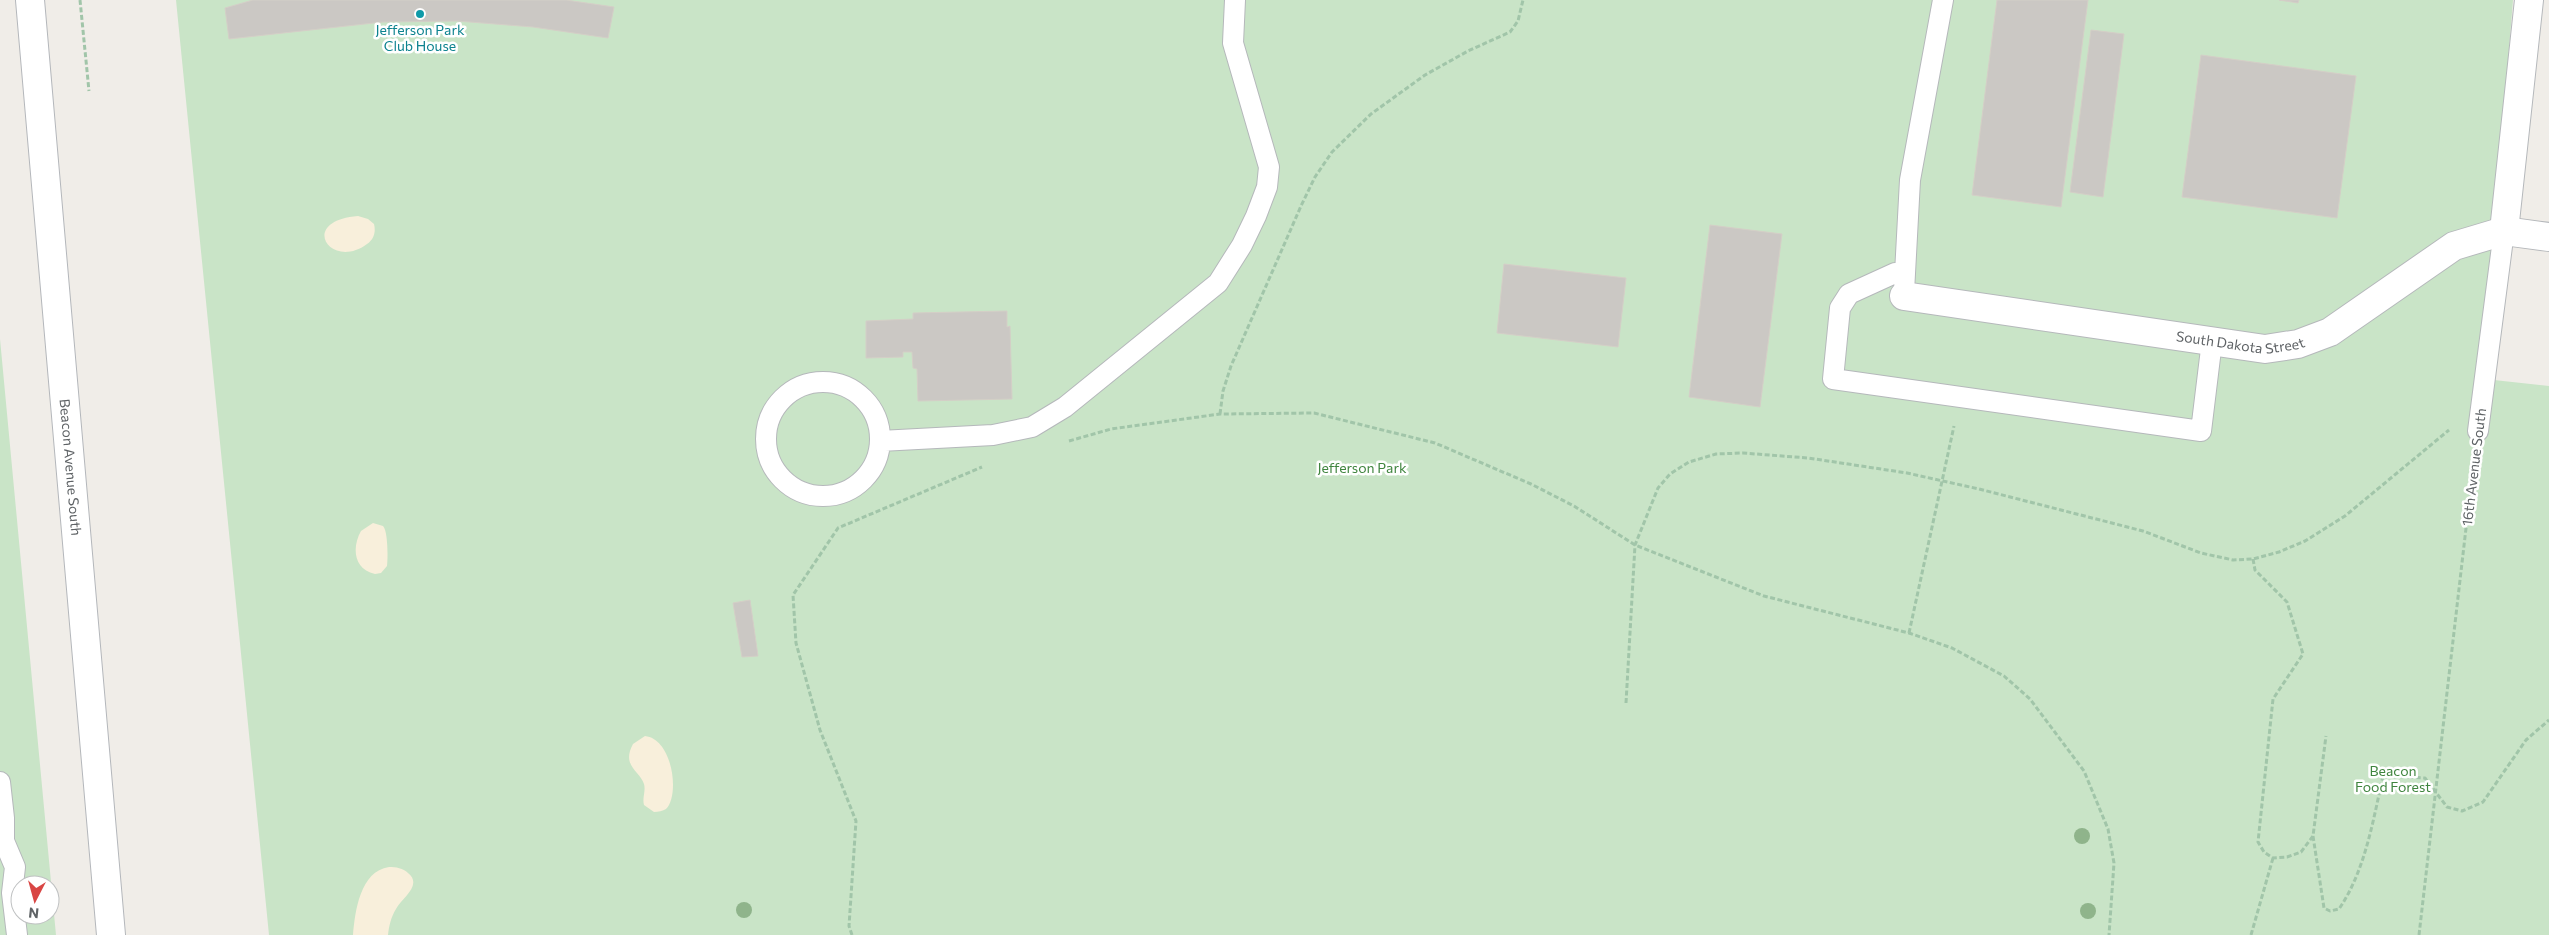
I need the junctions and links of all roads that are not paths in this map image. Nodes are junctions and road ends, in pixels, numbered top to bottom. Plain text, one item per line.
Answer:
1 (30, 0) edge
2 (1235, 0) edge
3 (1943, 0) edge
4 (2529, 0) edge
5 (2504, 232) junction
6 (2549, 237) edge
7 (1900, 285) junction
8 (2212, 341) junction
9 (2478, 431) road end
10 (880, 441) junction
11 (0, 782) edge
12 (17, 935) edge
13 (111, 935) edge

1 - 13 main road, Beacon Avenue South
2 - 10 lane
3 - 7 lane
4 - 5 main road, 16th Avenue South
5 - 6 main road, South Dakota Street
5 - 8 main road, South Dakota Street
5 - 9 lane, 16th Avenue South
7 - 8 main road, South Dakota Street
7 - 8 lane
10 - 10 lane
11 - 12 lane

